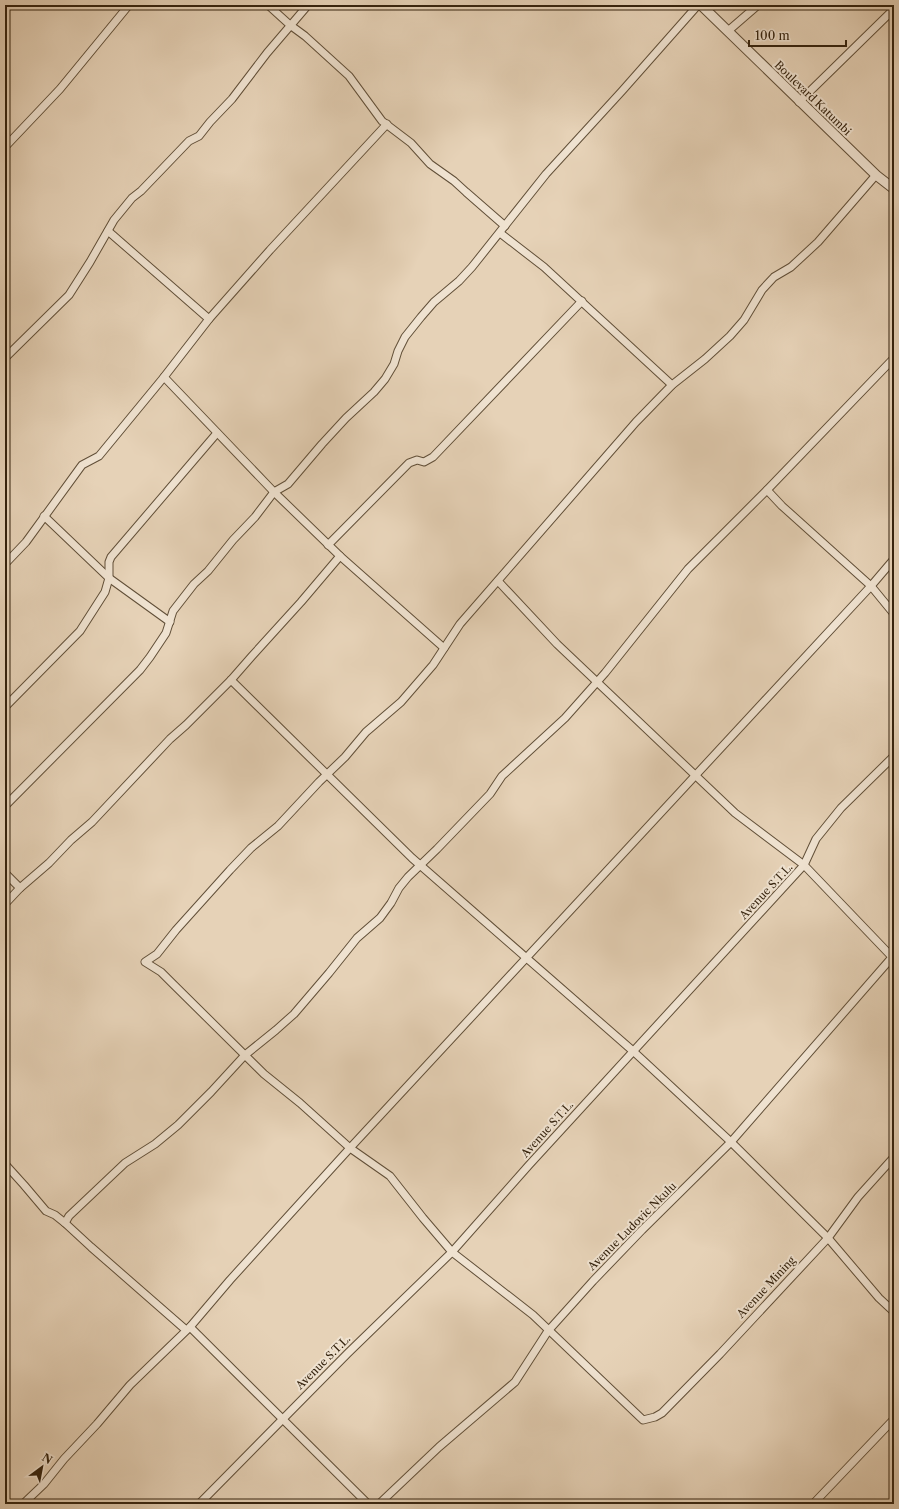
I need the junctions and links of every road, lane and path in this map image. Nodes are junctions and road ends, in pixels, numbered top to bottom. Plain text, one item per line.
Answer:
1 (129, 5) edge
2 (268, 5) edge
3 (308, 5) edge
4 (699, 5) edge
5 (758, 5) edge
6 (894, 9) edge
7 (290, 25) junction
8 (728, 31) junction
9 (799, 102) junction
10 (387, 124) junction
11 (5, 147) edge
12 (876, 175) junction
13 (893, 185) edge
14 (506, 226) junction
15 (108, 230) junction
16 (500, 233) junction
17 (582, 301) junction
18 (209, 319) junction
19 (5, 358) edge
20 (894, 358) edge
21 (164, 377) junction
22 (672, 385) junction
23 (217, 433) junction
24 (767, 490) junction
25 (274, 492) junction
26 (44, 516) junction
27 (328, 545) junction
28 (340, 556) junction
29 (894, 559) edge
30 (5, 564) edge
31 (109, 578) junction
32 (498, 581) junction
33 (871, 586) junction
34 (894, 614) edge
35 (170, 622) junction
36 (444, 648) junction
37 (231, 680) junction
38 (597, 682) junction
39 (5, 707) edge
40 (894, 756) edge
41 (327, 774) junction
42 (695, 776) junction
43 (5, 806) edge
44 (421, 865) junction
45 (804, 865) junction
46 (5, 873) edge
47 (20, 888) junction
48 (5, 904) edge
49 (893, 957) edge
50 (526, 958) junction
51 (633, 1051) junction
52 (245, 1055) junction
53 (731, 1142) junction
54 (350, 1148) junction
55 (894, 1157) edge
56 (5, 1164) edge
57 (65, 1223) junction
58 (828, 1238) junction
59 (452, 1252) junction
60 (894, 1312) edge
61 (188, 1329) junction
62 (548, 1331) junction
63 (282, 1419) junction
64 (894, 1419) edge
65 (23, 1504) edge
66 (199, 1504) edge
67 (368, 1504) edge
68 (378, 1504) edge
69 (813, 1504) edge

1 - 11 street
2 - 7 street
3 - 7 street
4 - 8 street, Boulevard Katumbi
4 - 14 street
5 - 8 street
6 - 9 street
7 - 10 street
7 - 15 street
8 - 9 street, Boulevard Katumbi
9 - 12 street, Boulevard Katumbi
10 - 14 street
10 - 18 street
12 - 13 street, Boulevard Katumbi
12 - 22 street
14 - 16 street
15 - 18 street
15 - 19 street
16 - 17 street
16 - 25 street
17 - 22 street
17 - 27 street
18 - 21 street
20 - 24 street
21 - 23 street
21 - 26 street
22 - 32 street
23 - 25 street
23 - 31 street
24 - 33 street
24 - 38 street
25 - 27 street
25 - 35 street
26 - 30 street
26 - 31 street
27 - 28 street
28 - 36 street
28 - 37 street
29 - 33 street
31 - 35 street
31 - 39 street
32 - 36 street
32 - 38 street
33 - 34 street
33 - 42 street
35 - 43 street
36 - 41 street
37 - 41 street
37 - 47 street
38 - 42 street
38 - 44 street
40 - 45 street, Avenue S.T.L.
41 - 44 street
41 - 52 street
42 - 45 street
42 - 50 street
44 - 50 street
44 - 52 street
45 - 49 street
45 - 51 street, Avenue S.T.L.
46 - 47 street
47 - 48 street
49 - 53 street, Avenue Ludovic Nkulu
50 - 51 street
50 - 54 street
51 - 53 street
51 - 59 street, Avenue S.T.L.
52 - 54 street
52 - 57 street
53 - 58 street
53 - 62 street, Avenue Ludovic Nkulu
54 - 59 street
54 - 61 street
55 - 58 street, Avenue Mining
56 - 57 street
57 - 61 street
58 - 60 street
58 - 62 street, Avenue Mining
59 - 62 street
59 - 63 street, Avenue S.T.L.
61 - 63 street
61 - 65 street
62 - 68 street, Avenue Ludovic Nkulu
63 - 66 street, Avenue S.T.L.
63 - 67 street
64 - 69 street

